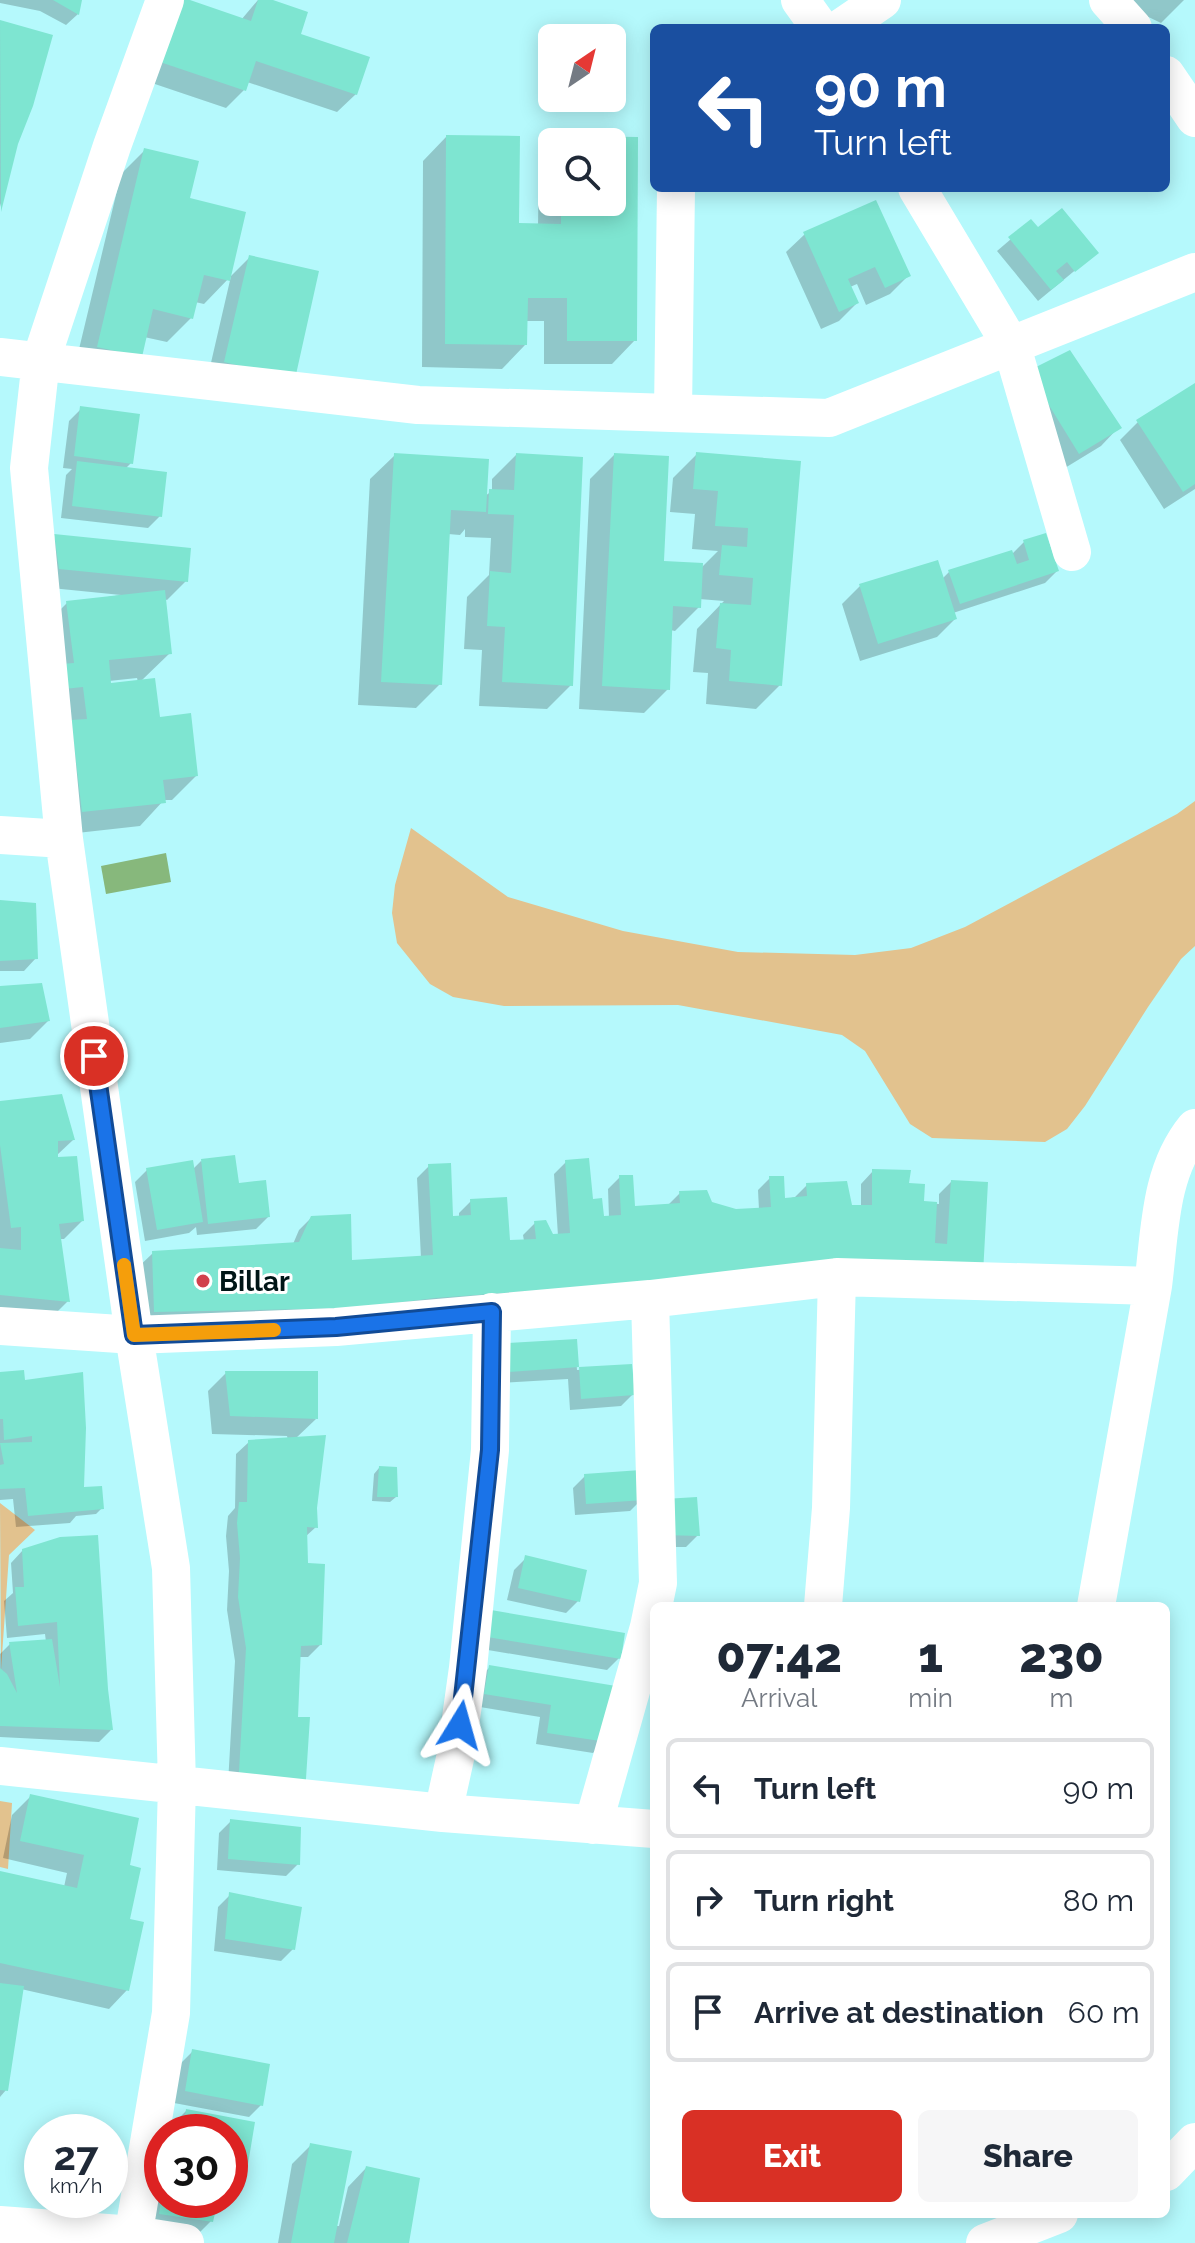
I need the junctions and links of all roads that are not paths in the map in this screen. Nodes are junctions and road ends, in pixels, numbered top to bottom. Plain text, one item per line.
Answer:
1 (165, 0) edge
2 (800, 0) edge
3 (882, 0) edge
4 (1108, 0) edge
5 (817, 24) edge
6 (847, 24) edge
7 (1129, 24) edge
8 (1170, 81) edge
9 (1195, 118) edge
10 (676, 192) edge
11 (919, 192) edge
12 (1190, 283) edge
13 (1012, 347) junction
14 (0, 357) edge
15 (41, 360) junction
16 (673, 412) junction
17 (1072, 552) dead end
18 (0, 835) edge
19 (64, 839) junction
20 (1195, 1128) edge
21 (837, 1277) junction
22 (1153, 1286) junction
23 (650, 1299) junction
24 (492, 1312) junction
25 (0, 1326) edge
26 (134, 1335) junction
27 (654, 1602) edge
28 (823, 1602) edge
29 (1097, 1602) edge
30 (650, 1622) edge
31 (0, 1766) edge
32 (177, 1784) junction
33 (443, 1813) junction
34 (593, 1825) junction
35 (650, 1829) edge
36 (1194, 2144) edge
37 (1170, 2168) edge
38 (986, 2218) edge
39 (1049, 2218) edge
40 (0, 2225) edge
41 (133, 2239) edge
42 (185, 2243) edge
43 (983, 2243) edge

1 - 15 street
2 - 5 street
3 - 6 street
4 - 7 street
8 - 9 street
10 - 16 street
11 - 13 street
12 - 13 street
13 - 16 street
13 - 17 street
14 - 15 street
15 - 16 street
15 - 19 street
18 - 19 street
19 - 26 street
20 - 22 street
21 - 22 street
21 - 23 street
21 - 28 street
22 - 29 street
23 - 24 street
23 - 27 street
24 - 26 street
24 - 33 street
25 - 26 street
26 - 32 street
30 - 34 street
31 - 32 street
32 - 33 street
32 - 41 street
33 - 34 street
34 - 35 street
36 - 37 street
38 - 43 street
39 - 43 street
40 - 41 street
41 - 42 street

